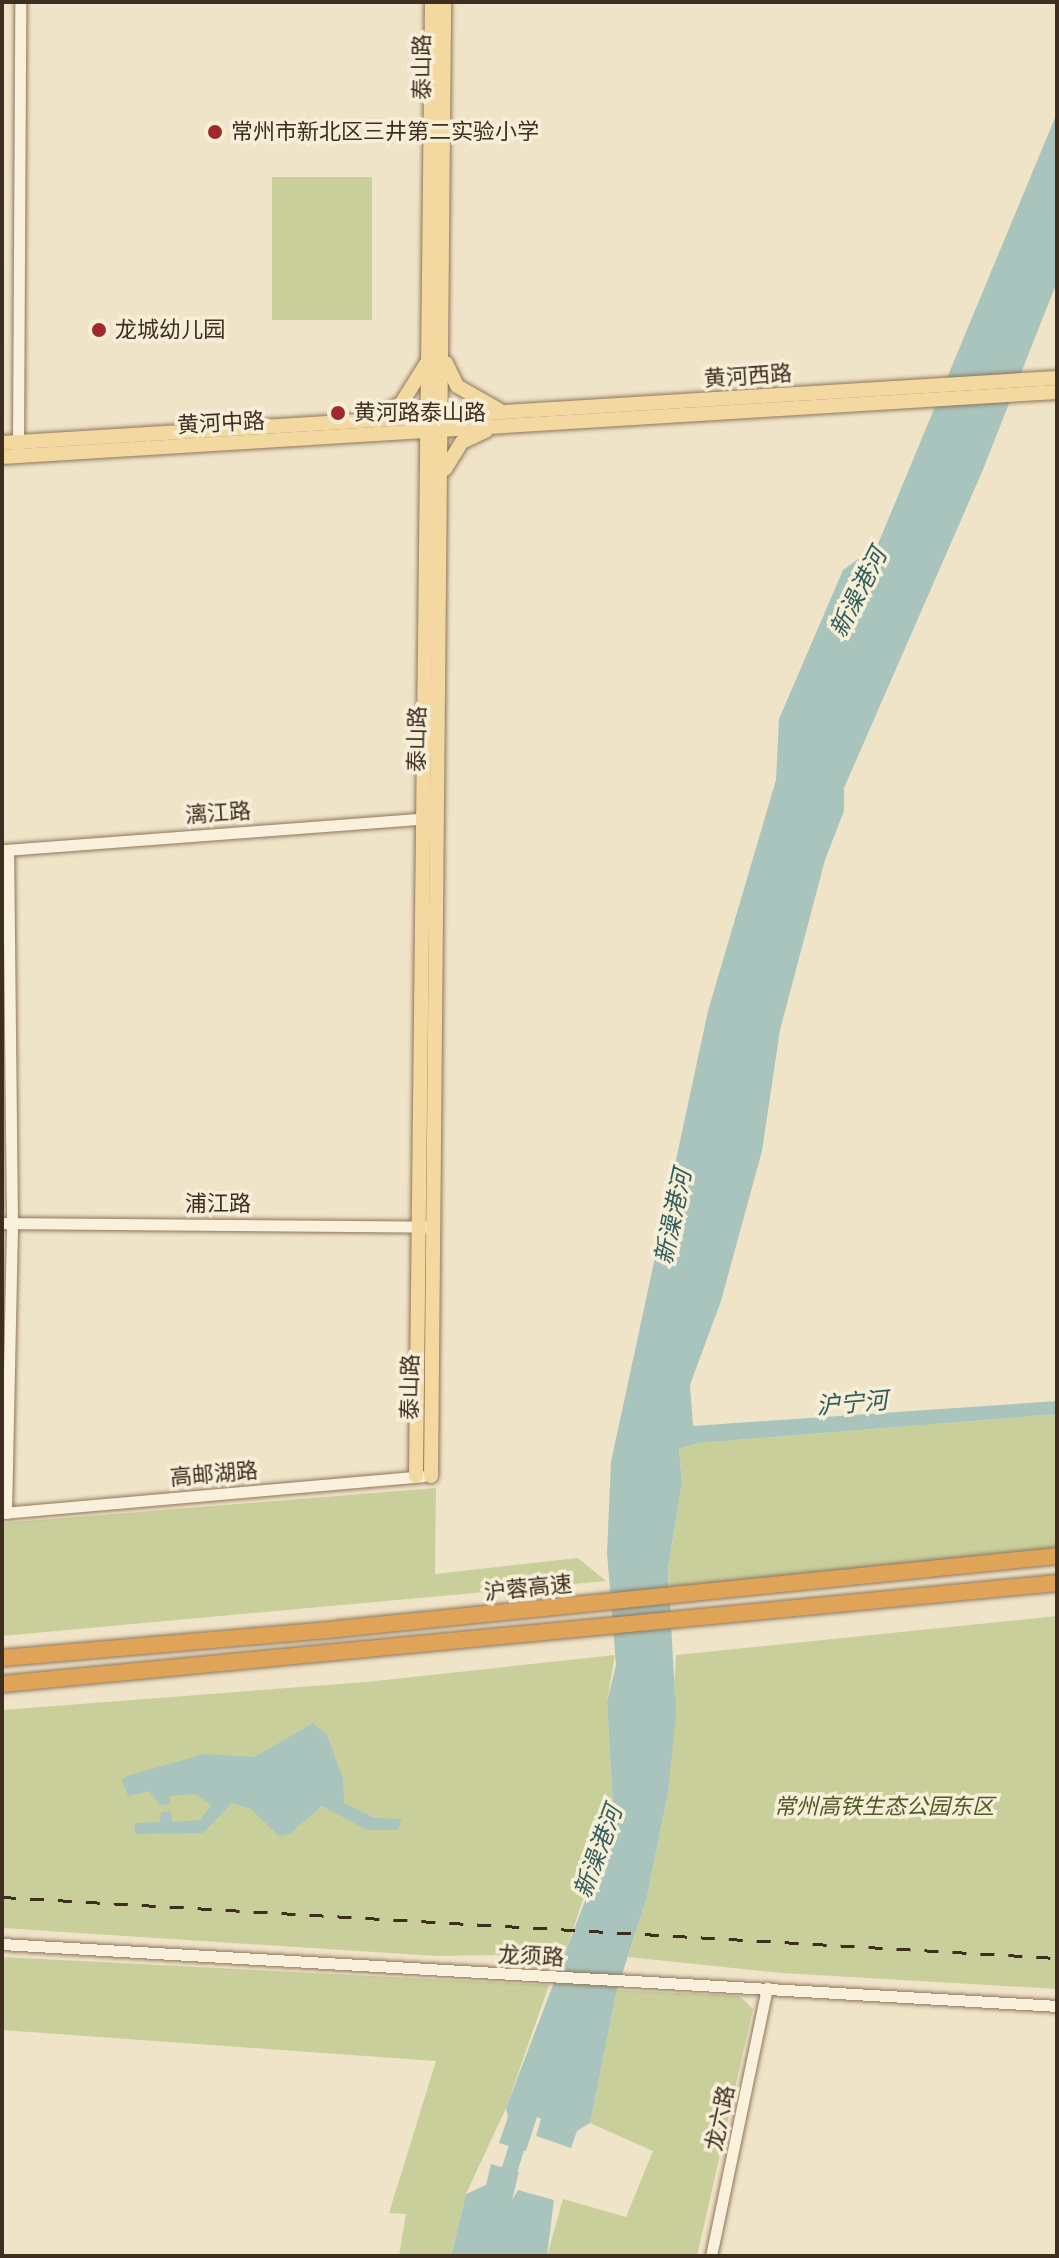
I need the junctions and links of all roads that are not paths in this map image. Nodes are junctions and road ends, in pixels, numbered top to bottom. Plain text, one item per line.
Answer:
1 (20, 2) edge
2 (438, 5) edge
3 (442, 347) junction
4 (428, 361) junction
5 (1057, 378) edge
6 (1022, 388) junction
7 (1057, 392) edge
8 (504, 420) junction
9 (356, 422) junction
10 (436, 424) junction
11 (2, 443) edge
12 (18, 449) junction
13 (2, 457) edge
14 (442, 477) junction
15 (431, 818) junction
16 (5, 850) edge
17 (7, 1223) edge
18 (426, 1226) junction
19 (424, 1476) joint
20 (4, 1513) edge
21 (1057, 1556) edge
22 (1057, 1583) edge
23 (2, 1658) edge
24 (2, 1684) edge
25 (2, 1944) edge
26 (767, 1988) junction
27 (1057, 2006) edge
28 (711, 2256) edge

1 - 12 street
2 - 3 main road, 泰山路
2 - 4 main road, 泰山路
3 - 8 main road
3 - 10 main road, 泰山路
4 - 9 main road
4 - 10 main road, 泰山路
5 - 6 main road, 黄河西路
6 - 7 main road, 黄河西路
6 - 8 main road, 黄河西路
6 - 8 main road, 黄河西路
8 - 10 main road, 黄河西路
8 - 14 main road
9 - 10 main road, 黄河中路
9 - 12 main road, 黄河中路
10 - 12 main road, 黄河中路
10 - 14 main road, 泰山路
10 - 15 main road, 泰山路
11 - 12 main road, 黄河中路
12 - 13 main road, 黄河中路
14 - 15 main road, 泰山路
15 - 16 street, 漓江路
15 - 18 main road, 泰山路
16 - 17 street
17 - 18 street, 浦江路
17 - 20 street
18 - 19 main road, 泰山路
19 - 20 street, 高邮湖路
21 - 23 highway, 沪蓉高速
22 - 24 highway
25 - 26 street, 龙须路
26 - 27 street, 龙须路
26 - 28 street, 龙六路

